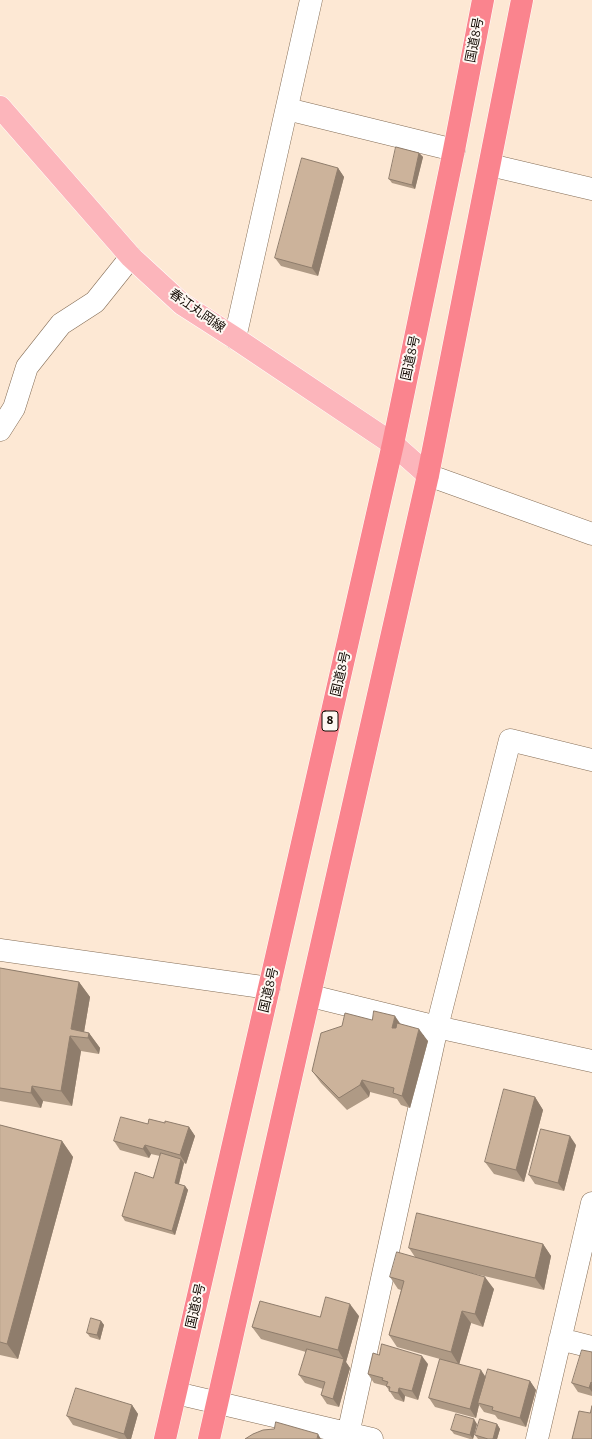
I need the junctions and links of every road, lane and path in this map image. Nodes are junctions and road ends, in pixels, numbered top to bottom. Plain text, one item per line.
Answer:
1 (311, 0) edge
2 (483, 0) edge
3 (522, 0) edge
4 (0, 107) edge
5 (287, 108) junction
6 (454, 150) junction
7 (490, 165) junction
8 (592, 189) edge
9 (131, 257) junction
10 (235, 338) junction
11 (7, 405) edge
12 (0, 430) edge
13 (393, 444) junction
14 (428, 476) junction
15 (592, 534) edge
16 (592, 760) edge
17 (0, 950) edge
18 (269, 988) junction
19 (311, 996) junction
20 (437, 1027) junction
21 (592, 1061) edge
22 (592, 1203) edge
23 (560, 1339) junction
24 (592, 1347) edge
25 (176, 1393) junction
26 (217, 1403) junction
27 (348, 1436) edge
28 (165, 1439) edge
29 (209, 1439) edge
30 (372, 1439) edge
31 (537, 1439) edge

1 - 5 street
2 - 6 highway, 国道8号 / 8
3 - 7 highway
4 - 9 main road, 春江丸岡線
5 - 6 street
5 - 10 street
6 - 13 highway, 国道8号 / 8
7 - 8 street
7 - 14 highway
9 - 10 main road, 春江丸岡線
9 - 11 street
10 - 13 main road, 春江丸岡線
11 - 12 street
13 - 14 main road, 春江丸岡線
13 - 18 highway, 国道8号 / 8
14 - 15 street
14 - 19 highway
16 - 20 street
17 - 18 street
18 - 25 highway, 国道8号 / 8
19 - 20 street
19 - 26 highway
20 - 21 street
20 - 27 street
22 - 23 street
23 - 24 street
23 - 31 street
25 - 26 street
25 - 28 highway, 国道8号 / 8
26 - 27 street
26 - 29 highway
27 - 30 street

